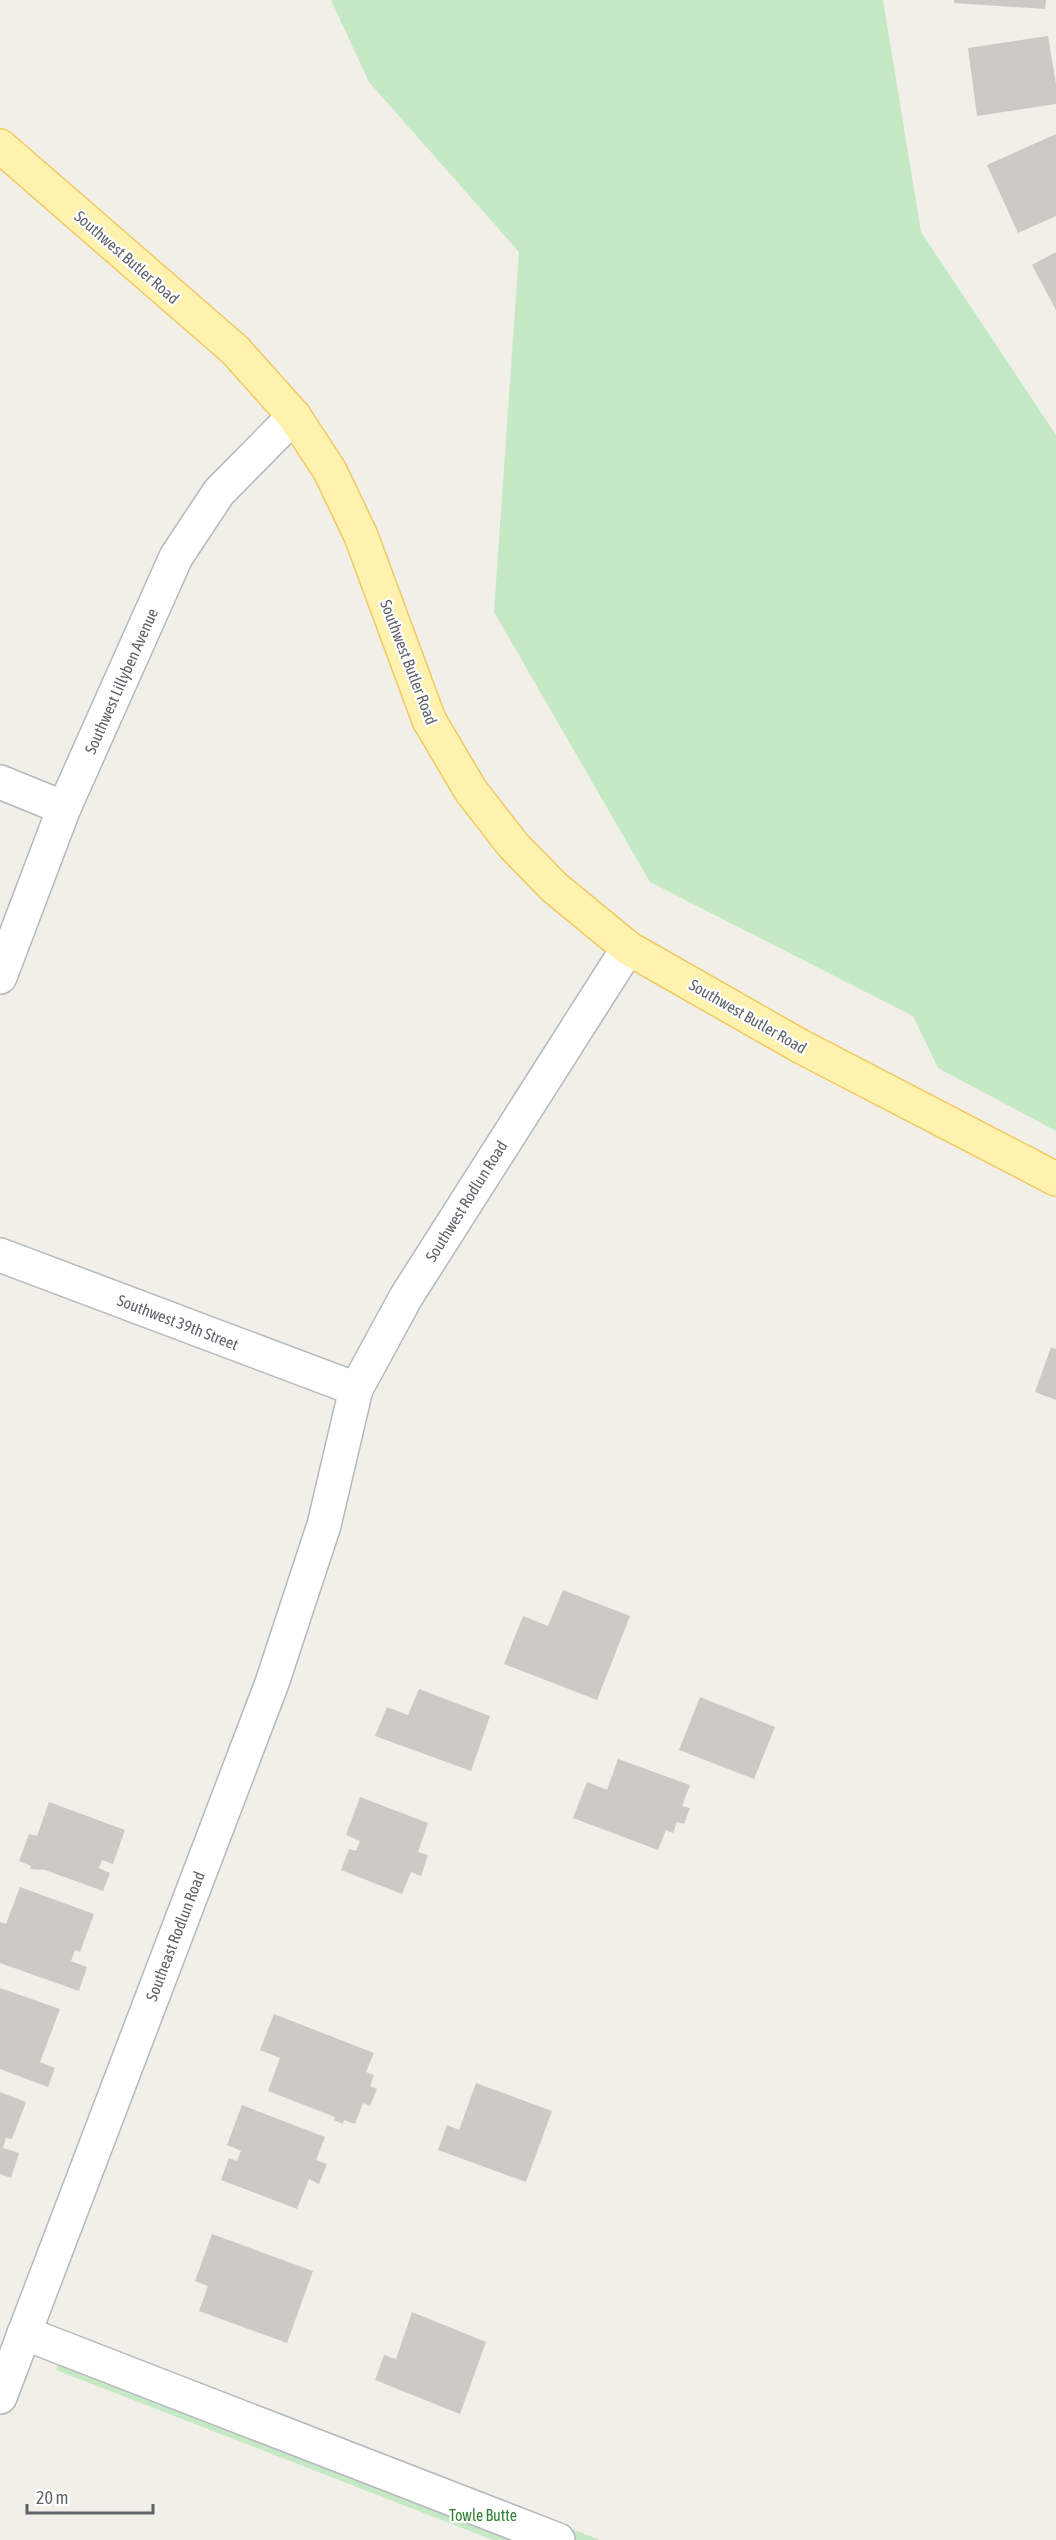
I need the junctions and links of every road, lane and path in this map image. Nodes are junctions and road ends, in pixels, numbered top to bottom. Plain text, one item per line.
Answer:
1 (0, 146) edge
2 (294, 416) junction
3 (0, 782) edge
4 (64, 808) junction
5 (628, 948) junction
6 (0, 978) edge
7 (1056, 1179) edge
8 (0, 1255) edge
9 (356, 1389) junction
10 (338, 1470) joint
11 (24, 2333) junction
12 (0, 2397) edge
13 (558, 2540) edge

1 - 2 main road, Southwest Butler Road
2 - 4 street, Southwest Lillyben Avenue
2 - 5 main road, Southwest Butler Road
3 - 4 street
4 - 6 street, Southwest Lillyben Avenue
5 - 7 main road, Southwest Butler Road
5 - 9 street, Southwest Rodlun Road
8 - 9 street, Southwest 39th Street
9 - 10 street, Southwest Rodlun Road
10 - 11 street, Southeast Rodlun Road
11 - 12 street, Southeast Rodlun Road
11 - 13 street

